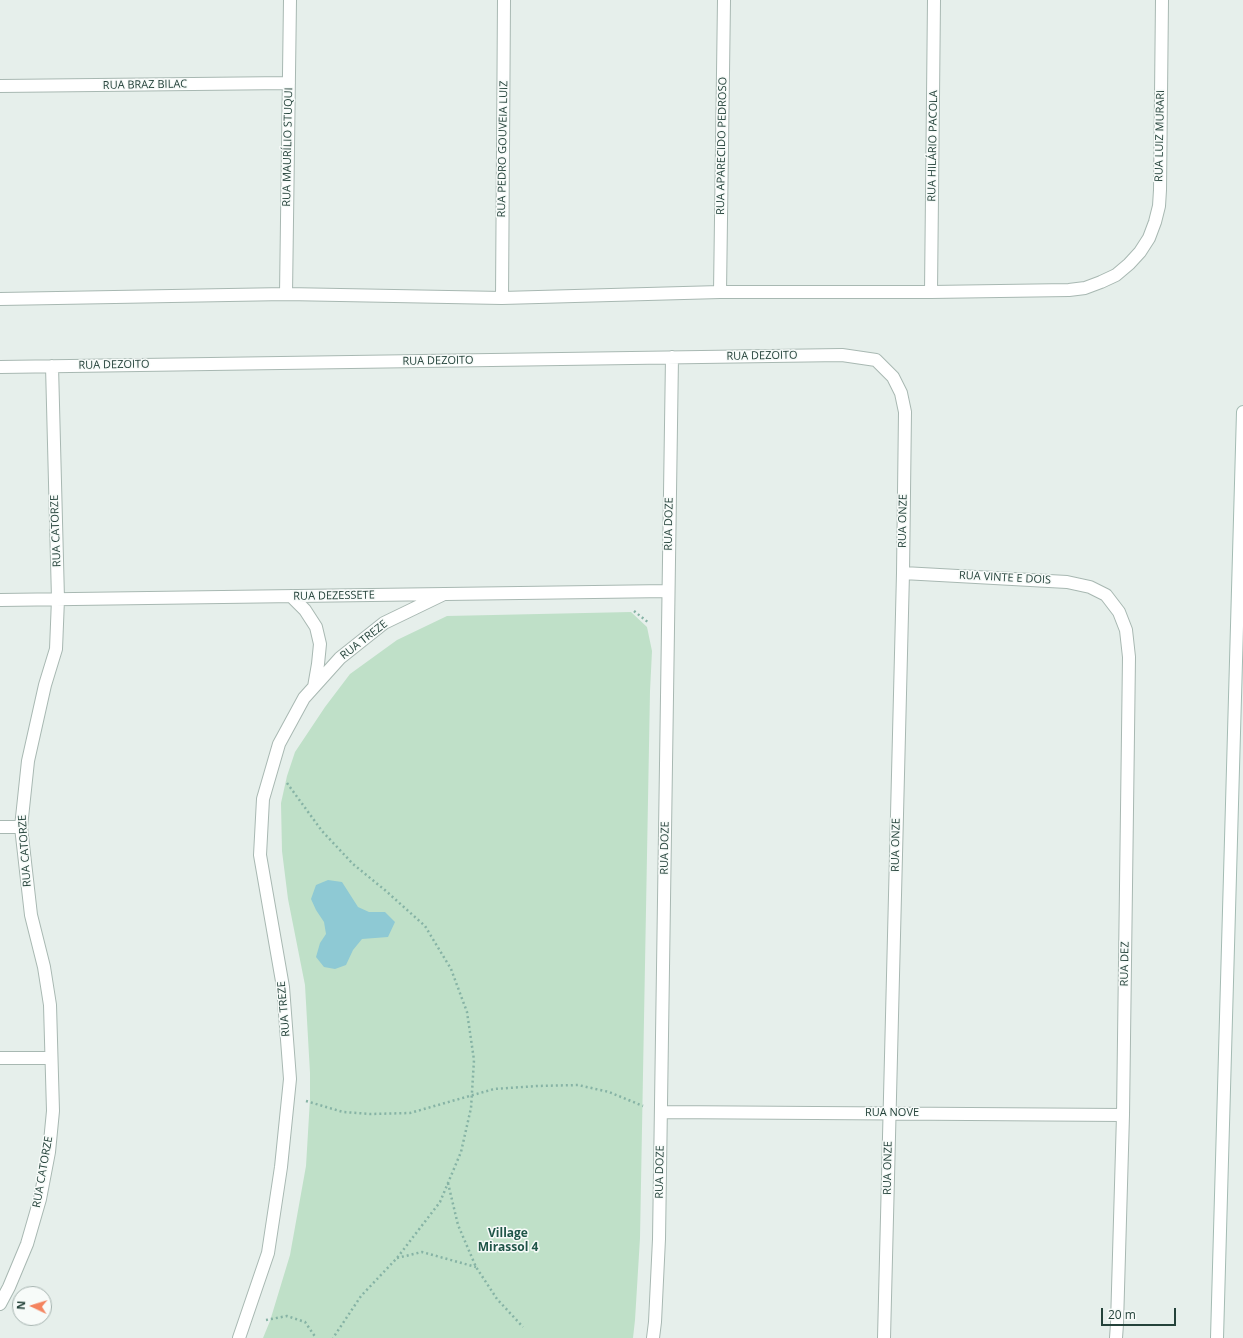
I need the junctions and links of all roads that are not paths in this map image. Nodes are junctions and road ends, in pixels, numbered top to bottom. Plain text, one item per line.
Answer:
1 (290, 0) edge
2 (504, 0) edge
3 (724, 0) edge
4 (934, 0) edge
5 (1162, 0) edge
6 (289, 83) junction
7 (0, 86) edge
8 (720, 292) junction
9 (931, 292) junction
10 (286, 294) junction
11 (502, 298) junction
12 (0, 300) edge
13 (672, 357) junction
14 (876, 360) joint
15 (52, 366) junction
16 (0, 367) edge
17 (1243, 412) edge
18 (903, 573) junction
19 (668, 591) junction
20 (444, 594) junction
21 (1106, 595) joint
22 (291, 596) junction
23 (58, 599) junction
24 (0, 600) edge
25 (314, 688) junction
26 (0, 827) edge
27 (22, 827) junction
28 (0, 1058) edge
29 (51, 1058) junction
30 (661, 1112) junction
31 (889, 1113) junction
32 (1123, 1115) junction
33 (0, 1304) edge
34 (239, 1338) edge
35 (653, 1338) edge
36 (884, 1338) edge
37 (1116, 1338) edge
38 (1217, 1338) edge

1 - 6 street, RUA MAURÍLIO STUQUI
2 - 11 street, RUA PEDRO GOUVEIA LUIZ
3 - 8 street, RUA APARECIDO PEDROSO
4 - 9 street, RUA HILÁRIO PACOLA
5 - 9 street, RUA LUIZ MURARI
6 - 7 street, RUA BRAZ BILAC
6 - 10 street, RUA MAURÍLIO STUQUI
8 - 9 street, RUA LUIZ MURARI
8 - 11 street, RUA LUIZ MURARI
10 - 11 street, RUA LUIZ MURARI
10 - 12 street, RUA LUIZ MURARI
13 - 14 street, RUA DEZOITO
13 - 15 street, RUA DEZOITO
13 - 19 street, RUA DOZE
14 - 18 street, RUA ONZE
15 - 16 street, RUA DEZOITO
15 - 23 street, RUA CATORZE
17 - 38 street
18 - 21 street, RUA VINTE E DOIS
18 - 31 street, RUA ONZE
19 - 20 street, RUA DEZESSETE
19 - 30 street, RUA DOZE
20 - 22 street, RUA DEZESSETE
20 - 25 street, RUA TREZE
21 - 32 street, RUA DEZ
22 - 23 street, RUA DEZESSETE
22 - 25 street
23 - 24 street, RUA DEZESSETE
23 - 27 street, RUA CATORZE
25 - 34 street, RUA TREZE
26 - 27 street
27 - 29 street, RUA CATORZE
28 - 29 street
29 - 33 street, RUA CATORZE
30 - 31 street, RUA NOVE
30 - 35 street, RUA DOZE
31 - 32 street, RUA NOVE
31 - 36 street, RUA ONZE
32 - 37 street, RUA DEZ

